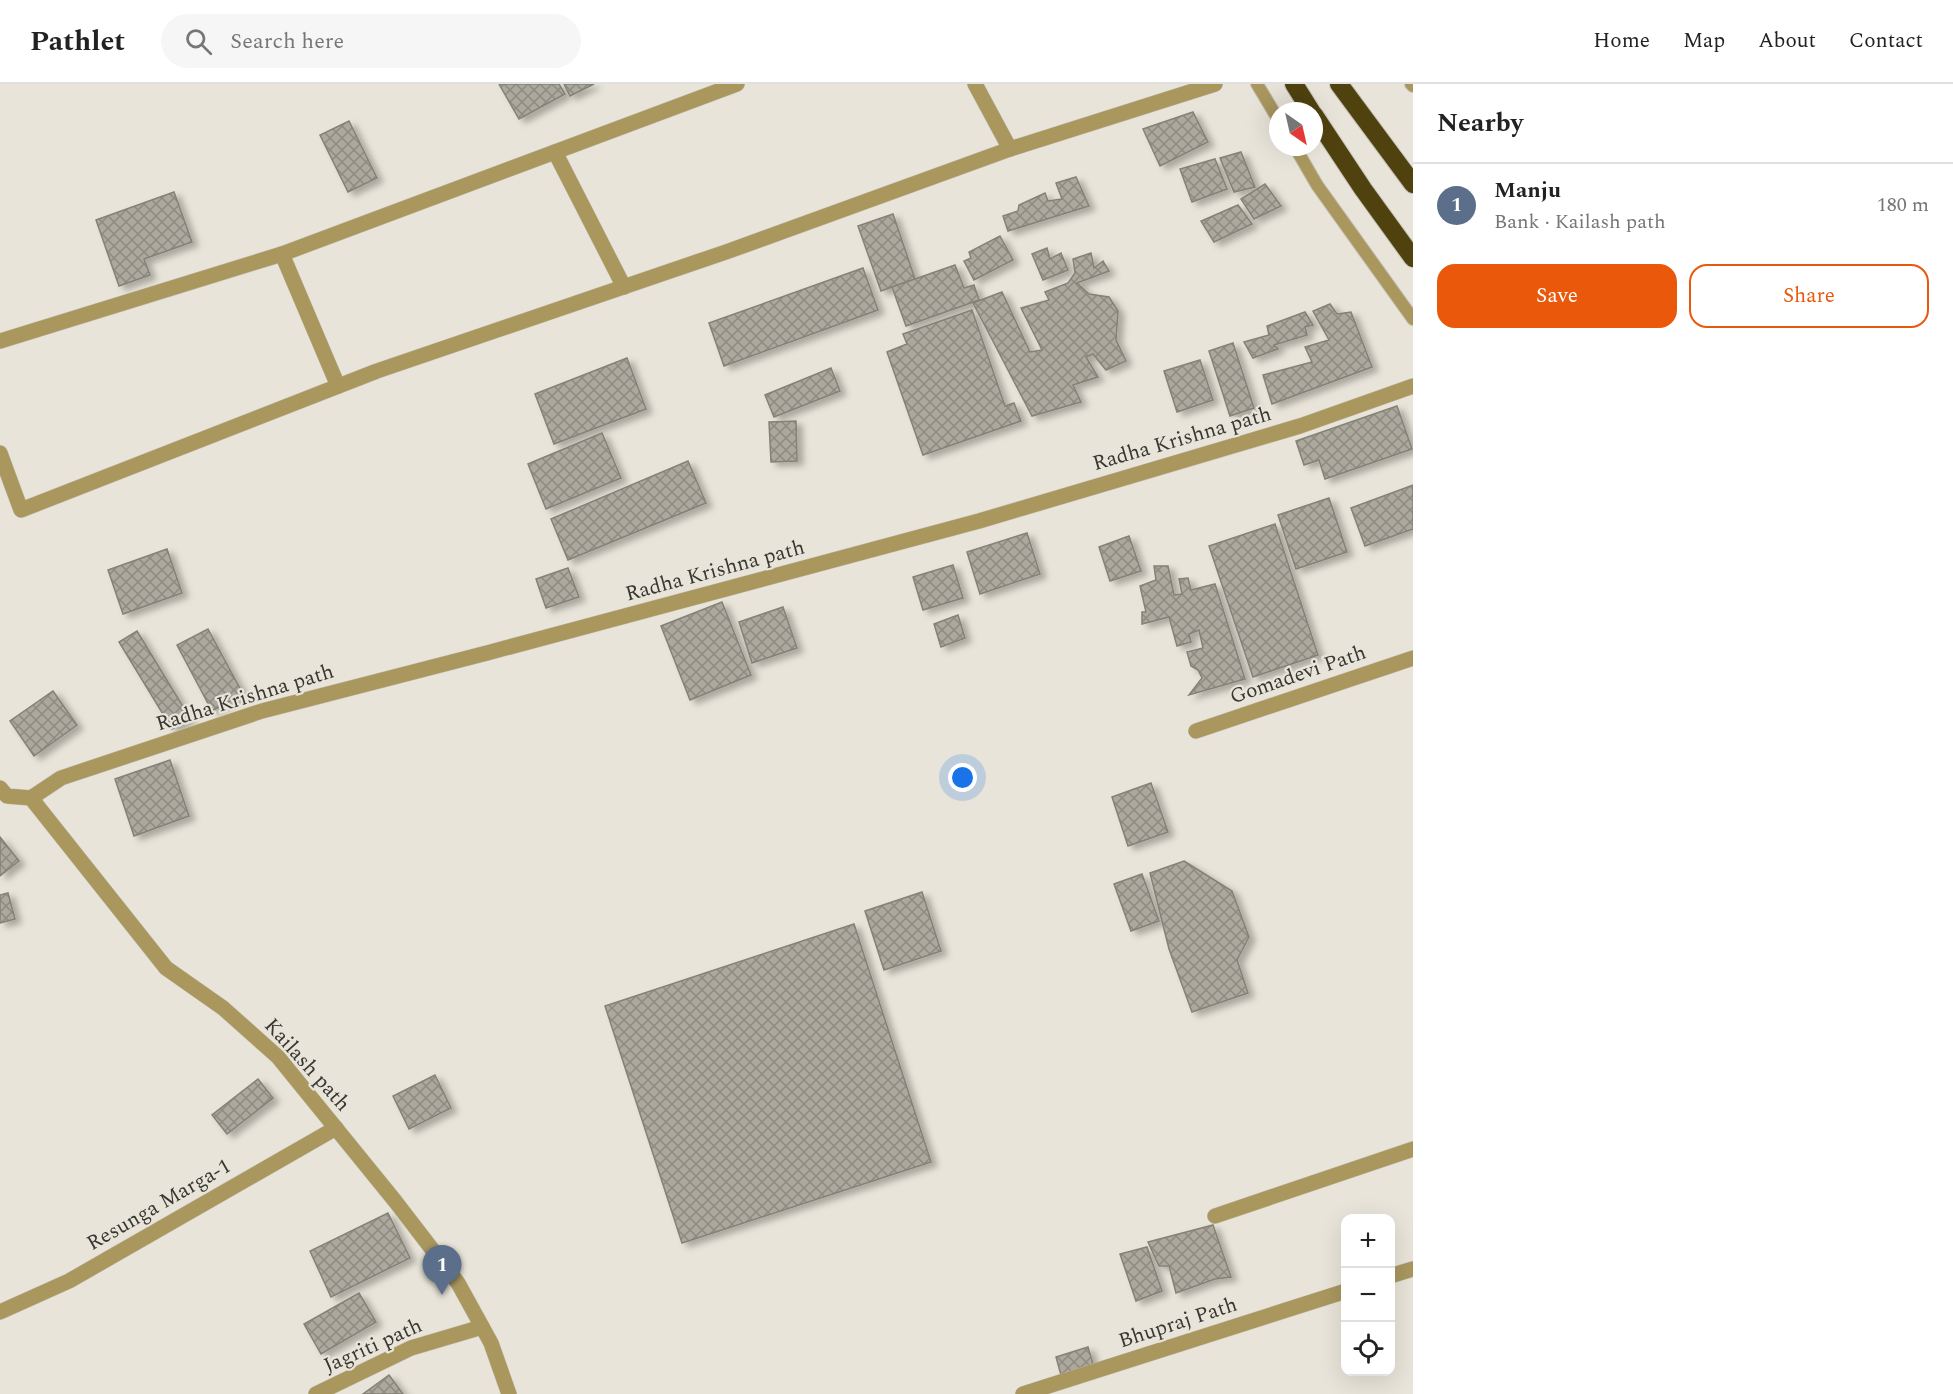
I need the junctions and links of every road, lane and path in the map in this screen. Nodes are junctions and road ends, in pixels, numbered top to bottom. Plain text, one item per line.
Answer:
1 (737, 84) edge
2 (975, 84) edge
3 (1215, 84) edge
4 (1257, 84) edge
5 (1294, 84) edge
6 (1339, 84) edge
7 (1305, 102) edge
8 (1269, 104) edge
9 (1323, 129) edge
10 (1010, 150) junction
11 (555, 152) junction
12 (1300, 156) edge
13 (1413, 184) edge
14 (282, 254) junction
15 (1413, 258) edge
16 (624, 287) junction
17 (1413, 319) edge
18 (0, 341) edge
19 (338, 386) junction
20 (1413, 386) edge
21 (0, 453) edge
22 (1413, 658) edge
23 (1196, 731) dead end
24 (2, 795) edge
25 (31, 798) junction
26 (336, 1128) junction
27 (1413, 1149) edge
28 (1215, 1216) dead end
29 (1413, 1269) edge
30 (1395, 1274) edge
31 (1341, 1293) edge
32 (0, 1312) edge
33 (482, 1327) junction
34 (316, 1394) edge
35 (509, 1394) edge
36 (1023, 1394) edge

1 - 11 street
2 - 10 street
3 - 10 street
4 - 8 lane
5 - 7 highway
6 - 13 highway
9 - 15 highway
10 - 16 street
11 - 14 street
11 - 16 street
12 - 17 lane
14 - 18 street
14 - 19 street
16 - 19 street
19 - 21 street
20 - 25 street, Radha Krishna path
22 - 23 street, Gomadevi Path
24 - 25 street
25 - 26 street, Kailash path
26 - 32 street, Resunga Marga-1
26 - 33 street, Kailash path
27 - 28 street
29 - 30 street
31 - 36 street, Bhupraj Path
33 - 34 street, Jagriti path
33 - 35 street, Kailash path

